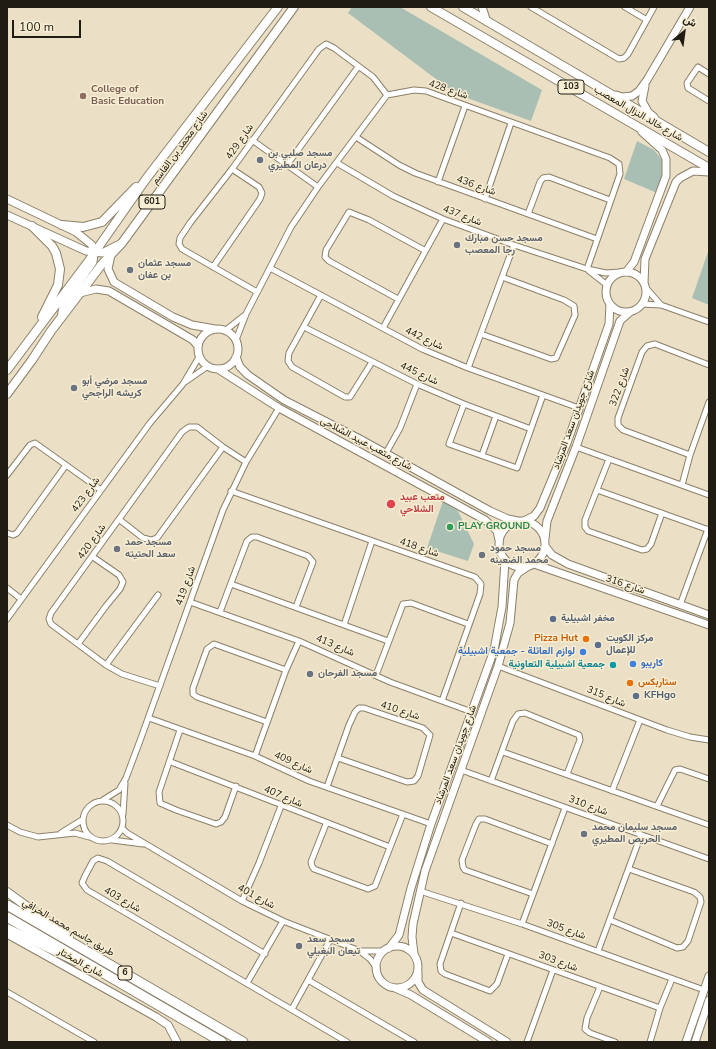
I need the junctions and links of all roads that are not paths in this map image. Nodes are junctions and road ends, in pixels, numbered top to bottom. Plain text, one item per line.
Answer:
1 (278, 7) edge
2 (431, 7) edge
3 (463, 7) edge
4 (482, 7) edge
5 (531, 7) edge
6 (625, 7) edge
7 (654, 7) edge
8 (690, 7) edge
9 (294, 8) edge
10 (647, 20) junction
11 (487, 22) junction
12 (358, 67) junction
13 (709, 74) edge
14 (647, 80) junction
15 (592, 84) junction
16 (387, 94) junction
17 (709, 101) edge
18 (465, 106) junction
19 (627, 119) junction
20 (511, 123) junction
21 (680, 136) junction
22 (356, 137) junction
23 (252, 140) junction
24 (709, 152) edge
25 (338, 163) junction
26 (287, 165) junction
27 (709, 168) edge
28 (232, 169) junction
29 (709, 172) edge
30 (146, 179) junction
31 (438, 182) junction
32 (318, 187) junction
33 (661, 191) junction
34 (670, 195) junction
35 (7, 199) edge
36 (485, 199) junction
37 (610, 200) junction
38 (528, 214) junction
39 (7, 215) edge
40 (442, 219) junction
41 (62, 225) junction
42 (32, 226) junction
43 (597, 239) junction
44 (122, 243) junction
45 (514, 245) junction
46 (424, 250) junction
47 (94, 252) junction
48 (111, 255) junction
49 (214, 267) junction
50 (270, 268) junction
51 (587, 269) junction
52 (623, 272) junction
53 (502, 277) junction
54 (114, 282) junction
55 (607, 285) junction
56 (645, 285) junction
57 (110, 291) junction
58 (257, 292) junction
59 (80, 293) junction
60 (321, 295) junction
61 (398, 299) junction
62 (610, 304) junction
63 (642, 304) junction
64 (661, 305) junction
65 (630, 312) junction
66 (246, 314) junction
67 (62, 318) junction
68 (709, 322) edge
69 (41, 324) junction
70 (304, 327) junction
71 (383, 328) junction
72 (215, 329) junction
73 (226, 330) junction
74 (481, 334) junction
75 (236, 340) junction
76 (198, 346) junction
77 (199, 357) junction
78 (236, 357) junction
79 (372, 362) junction
80 (709, 365) edge
81 (208, 366) junction
82 (468, 368) junction
83 (218, 369) junction
84 (7, 370) edge
85 (183, 384) junction
86 (417, 384) junction
87 (7, 394) edge
88 (543, 395) junction
89 (709, 402) edge
90 (464, 404) junction
91 (279, 408) junction
92 (579, 408) junction
93 (496, 416) junction
94 (531, 429) junction
95 (576, 447) junction
96 (222, 448) junction
97 (386, 454) junction
98 (690, 455) junction
99 (482, 456) junction
100 (609, 459) junction
101 (246, 462) junction
102 (66, 465) junction
103 (7, 475) edge
104 (682, 485) junction
105 (101, 490) junction
106 (597, 490) junction
107 (231, 491) junction
108 (709, 495) edge
109 (662, 513) junction
110 (120, 520) junction
111 (521, 521) junction
112 (708, 530) edge
113 (7, 533) edge
114 (498, 540) junction
115 (372, 541) junction
116 (545, 542) junction
117 (93, 557) junction
118 (505, 561) junction
119 (568, 564) junction
120 (531, 566) junction
121 (562, 574) junction
122 (231, 584) junction
123 (7, 588) edge
124 (158, 594) dead end
125 (21, 599) junction
126 (190, 602) junction
127 (680, 605) junction
128 (296, 607) junction
129 (220, 612) junction
130 (709, 615) edge
131 (7, 619) edge
132 (468, 624) junction
133 (344, 625) junction
134 (709, 625) edge
135 (299, 640) junction
136 (388, 641) junction
137 (78, 644) junction
138 (106, 665) junction
139 (498, 666) junction
140 (286, 670) junction
141 (376, 675) junction
142 (160, 686) junction
143 (442, 701) junction
144 (472, 712) junction
145 (149, 718) junction
146 (640, 720) junction
147 (267, 722) junction
148 (180, 730) junction
149 (709, 740) edge
150 (503, 752) junction
151 (255, 756) junction
152 (338, 758) junction
153 (170, 762) junction
154 (462, 770) junction
155 (567, 774) junction
156 (126, 778) junction
157 (709, 779) edge
158 (490, 781) junction
159 (236, 786) junction
160 (327, 787) junction
161 (612, 791) junction
162 (103, 800) junction
163 (281, 806) junction
164 (657, 806) junction
165 (565, 808) junction
166 (403, 814) junction
167 (123, 815) junction
168 (82, 820) junction
169 (326, 824) junction
170 (431, 824) junction
171 (7, 825) edge
172 (709, 825) edge
173 (122, 828) junction
174 (56, 835) junction
175 (641, 835) junction
176 (92, 838) junction
177 (109, 840) junction
178 (552, 844) junction
179 (149, 845) junction
180 (390, 847) junction
181 (709, 859) edge
182 (629, 869) junction
183 (420, 891) junction
184 (7, 892) edge
185 (533, 894) junction
186 (242, 900) junction
187 (461, 903) junction
188 (7, 905) edge
189 (7, 917) edge
190 (610, 920) junction
191 (283, 921) junction
192 (522, 924) junction
193 (7, 928) edge
194 (451, 933) junction
195 (7, 934) edge
196 (330, 940) junction
197 (386, 949) junction
198 (360, 951) junction
199 (598, 951) junction
200 (91, 953) junction
201 (265, 954) junction
202 (414, 954) junction
203 (508, 954) junction
204 (377, 968) junction
205 (553, 970) junction
206 (418, 972) junction
207 (709, 976) edge
208 (672, 979) junction
209 (308, 980) junction
210 (119, 982) junction
211 (247, 983) junction
212 (391, 986) junction
213 (600, 987) junction
214 (704, 990) junction
215 (7, 992) edge
216 (709, 1001) edge
217 (660, 1008) junction
218 (292, 1009) junction
219 (94, 1042) edge
220 (177, 1042) edge
221 (222, 1042) edge
222 (243, 1042) edge
223 (347, 1042) edge
224 (414, 1042) edge
225 (488, 1042) edge
226 (507, 1042) edge
227 (528, 1042) edge
228 (615, 1042) edge
229 (650, 1042) edge
230 (686, 1042) edge
231 (695, 1042) edge

1 - 30 main road, شارع محمد بن القاسم / 601
2 - 19 main road, شارع خالد النزال المعصب / 103
3 - 11 main road, شارع خالد النزال المعصب / 103
4 - 11 street
5 - 10 street
6 - 10 street
7 - 10 street
8 - 14 street
9 - 44 main road, شارع محمد بن القاسم / 601
11 - 15 main road, شارع خالد النزال المعصب / 103
12 - 16 street, شارع 429
12 - 23 street, شارع 429
12 - 26 street
13 - 17 street
14 - 15 street
14 - 21 street
15 - 21 main road, شارع خالد النزال المعصب / 103
16 - 18 street, شارع 428
16 - 22 street
18 - 20 street, شارع 428
18 - 31 street
19 - 27 main road, شارع خالد النزال المعصب / 103
19 - 33 street
20 - 36 street
20 - 37 street, شارع 428
21 - 24 main road, شارع خالد النزال المعصب / 103
22 - 25 street
22 - 31 street, شارع 436
23 - 26 street
23 - 28 street, شارع 429
25 - 32 street
25 - 40 street, شارع 437
26 - 32 street
28 - 49 street
28 - 49 street, شارع 429
29 - 34 street
30 - 41 main road
30 - 47 main road, شارع محمد بن القاسم / 601
31 - 36 street, شارع 436
32 - 50 street
33 - 34 street
33 - 52 street
34 - 56 street
35 - 41 street
36 - 38 street, شارع 436
37 - 38 street
37 - 43 street, شارع 428
38 - 43 street, شارع 436
39 - 42 street
40 - 45 street, شارع 437
40 - 46 street
41 - 47 street
42 - 47 street
42 - 69 main road
43 - 51 street, شارع 428
44 - 47 street
44 - 48 main road, شارع محمد بن القاسم / 601
45 - 51 street, شارع 437
45 - 53 street
46 - 61 street
46 - 61 street
47 - 67 street
47 - 69 main road, شارع محمد بن القاسم / 601
48 - 54 street
48 - 59 main road, شارع محمد بن القاسم / 601
49 - 58 street, شارع 429
50 - 58 street
50 - 60 street, شارع 442
51 - 52 street, شارع 437
51 - 55 street, شارع 437
52 - 55 street
52 - 56 street
53 - 74 street
53 - 74 street
54 - 57 street
54 - 72 street
55 - 62 street
56 - 63 street
56 - 64 street
57 - 59 street
57 - 76 street
58 - 66 street
59 - 67 main road, شارع محمد بن القاسم / 601
60 - 70 street
60 - 71 street, شارع 442
61 - 71 street
62 - 65 street
62 - 92 street, شارع جويدان سعد المرشاد
63 - 64 street
63 - 65 street
64 - 68 street
65 - 95 street, شارع جويدان سعد المرشاد
66 - 73 street
66 - 75 street
67 - 87 main road, شارع محمد بن القاسم / 601
69 - 84 main road, شارع محمد بن القاسم / 601
70 - 79 street, شارع 445
70 - 79 street
71 - 82 street, شارع 442
72 - 73 street
72 - 76 street
73 - 75 street
74 - 82 street
75 - 78 street
76 - 77 street
77 - 81 street
77 - 85 street, شارع 423
78 - 83 street
78 - 97 street, شارع متعب عبيد الشلاحى
79 - 86 street, شارع 445
80 - 98 street, شارع 322
81 - 83 street
81 - 85 street, شارع 423
82 - 88 street, شارع 442
83 - 91 street, شارع متعب عبيد الشلاحى
85 - 105 street, شارع 423
86 - 90 street, شارع 445
86 - 97 street
88 - 92 street, شارع 442
88 - 94 street
89 - 98 street
90 - 93 street, شارع 445
90 - 99 street
91 - 101 street, شارع 419
91 - 114 street, شارع متعب عبيد الشلاحى
92 - 111 street, شارع جويدان سعد المرشاد
93 - 94 street, شارع 445
93 - 99 street
94 - 99 street
95 - 100 street
95 - 116 street, شارع جويدان سعد المرشاد
96 - 101 street, شارع 420
96 - 110 street
96 - 110 street, شارع 420
97 - 111 street, شارع متعب عبيد الشلاحى
98 - 104 street
100 - 104 street
100 - 106 street
101 - 107 street, شارع 419
102 - 103 street
102 - 105 street
102 - 113 street
104 - 108 street
105 - 125 street, شارع 423
106 - 109 street
106 - 109 street
107 - 115 street, شارع 418
107 - 126 street, شارع 419
109 - 112 street
110 - 117 street, شارع 420
111 - 114 street
111 - 116 street
112 - 127 street
114 - 118 street
115 - 132 street, شارع 418
115 - 133 street
116 - 119 street, شارع 316
116 - 120 street
117 - 137 street, شارع 420
117 - 137 street
118 - 120 street
118 - 144 street, شارع جويدان سعد المرشاد
119 - 121 street
119 - 127 street, شارع 316
120 - 121 street, شارع 316
120 - 139 street, شارع جويدان سعد المرشاد
121 - 134 street, شارع 316
122 - 128 street
122 - 128 street
122 - 129 street
123 - 125 street
124 - 138 street
125 - 131 street, شارع 423
126 - 129 street, شارع 413
126 - 142 street, شارع 419
127 - 130 street, شارع 316
128 - 133 street
129 - 135 street, شارع 413
132 - 136 street
132 - 143 street, شارع 418
133 - 136 street
135 - 140 street
135 - 141 street, شارع 413
136 - 141 street
137 - 138 street, شارع 420
138 - 142 street, شارع 420
139 - 146 street, شارع 315
139 - 154 street, شارع جويدان سعد المرشاد
140 - 147 street
140 - 147 street
141 - 143 street, شارع 413
142 - 145 street, شارع 419
143 - 144 street, شارع 413
144 - 170 street, شارع جويدان سعد المرشاد
145 - 148 street, شارع 409
145 - 156 street, شارع 419
146 - 149 street, شارع 315
146 - 161 street
147 - 151 street
148 - 151 street, شارع 409
148 - 153 street
150 - 155 street
150 - 155 street
150 - 158 street
151 - 160 street, شارع 409
152 - 152 street, شارع 410
152 - 160 street, شارع 410
153 - 159 street, شارع 407
153 - 159 street
154 - 158 street, شارع 310
154 - 183 street, شارع جويدان سعد المرشاد
155 - 161 street
156 - 162 street, شارع 419
156 - 167 street, شارع 419
157 - 164 street
158 - 165 street, شارع 310
159 - 163 street, شارع 407
160 - 166 street, شارع 409
161 - 164 street
162 - 167 street
162 - 168 street
163 - 169 street, شارع 407
163 - 186 street
164 - 172 street
165 - 175 street, شارع 310
165 - 178 street
166 - 170 street, شارع 409
166 - 180 street
167 - 173 street
168 - 174 street
168 - 176 street
169 - 180 street, شارع 407
169 - 180 street
170 - 197 street, شارع جويدان سعد المرشاد
171 - 174 street
173 - 177 street
173 - 179 street, شارع 401
174 - 176 street
175 - 181 street, شارع 310
175 - 182 street
176 - 177 street
177 - 179 street, شارع 401
178 - 185 street
178 - 185 street
179 - 186 street, شارع 401
182 - 190 street
182 - 190 street
183 - 187 street, شارع 305
183 - 202 street, شارع جويدان سعد المرشاد
184 - 200 main road
185 - 192 street
186 - 191 street, شارع 401
187 - 192 street, شارع 305
187 - 194 street
188 - 200 highway, طريق جاسم محمد الخرافي / 6
189 - 210 highway, 6
190 - 199 street
191 - 196 street, شارع 401
191 - 201 street
192 - 199 street, شارع 305
193 - 210 main road
194 - 203 street, شارع 303
194 - 203 street
195 - 220 street, شارع المختار
196 - 198 street, شارع 401
196 - 209 street
197 - 198 street, شارع 401
197 - 202 street
197 - 204 street
198 - 204 street, شارع 401
199 - 208 street, شارع 305
200 - 222 highway, طريق جاسم محمد الخرافي / 6
201 - 211 street
201 - 211 street, شارع 403
202 - 206 street
203 - 205 street, شارع 303
204 - 212 street
205 - 213 street, شارع 303
205 - 227 street
206 - 212 street
206 - 226 street
207 - 214 street
208 - 214 street, شارع 305
208 - 217 street
209 - 218 street
209 - 224 street
210 - 221 highway, 6
211 - 218 street, شارع 403
212 - 225 street
213 - 217 street, شارع 303
213 - 228 street
214 - 230 street
215 - 219 street
216 - 231 street
217 - 229 street
218 - 223 street, شارع 403

